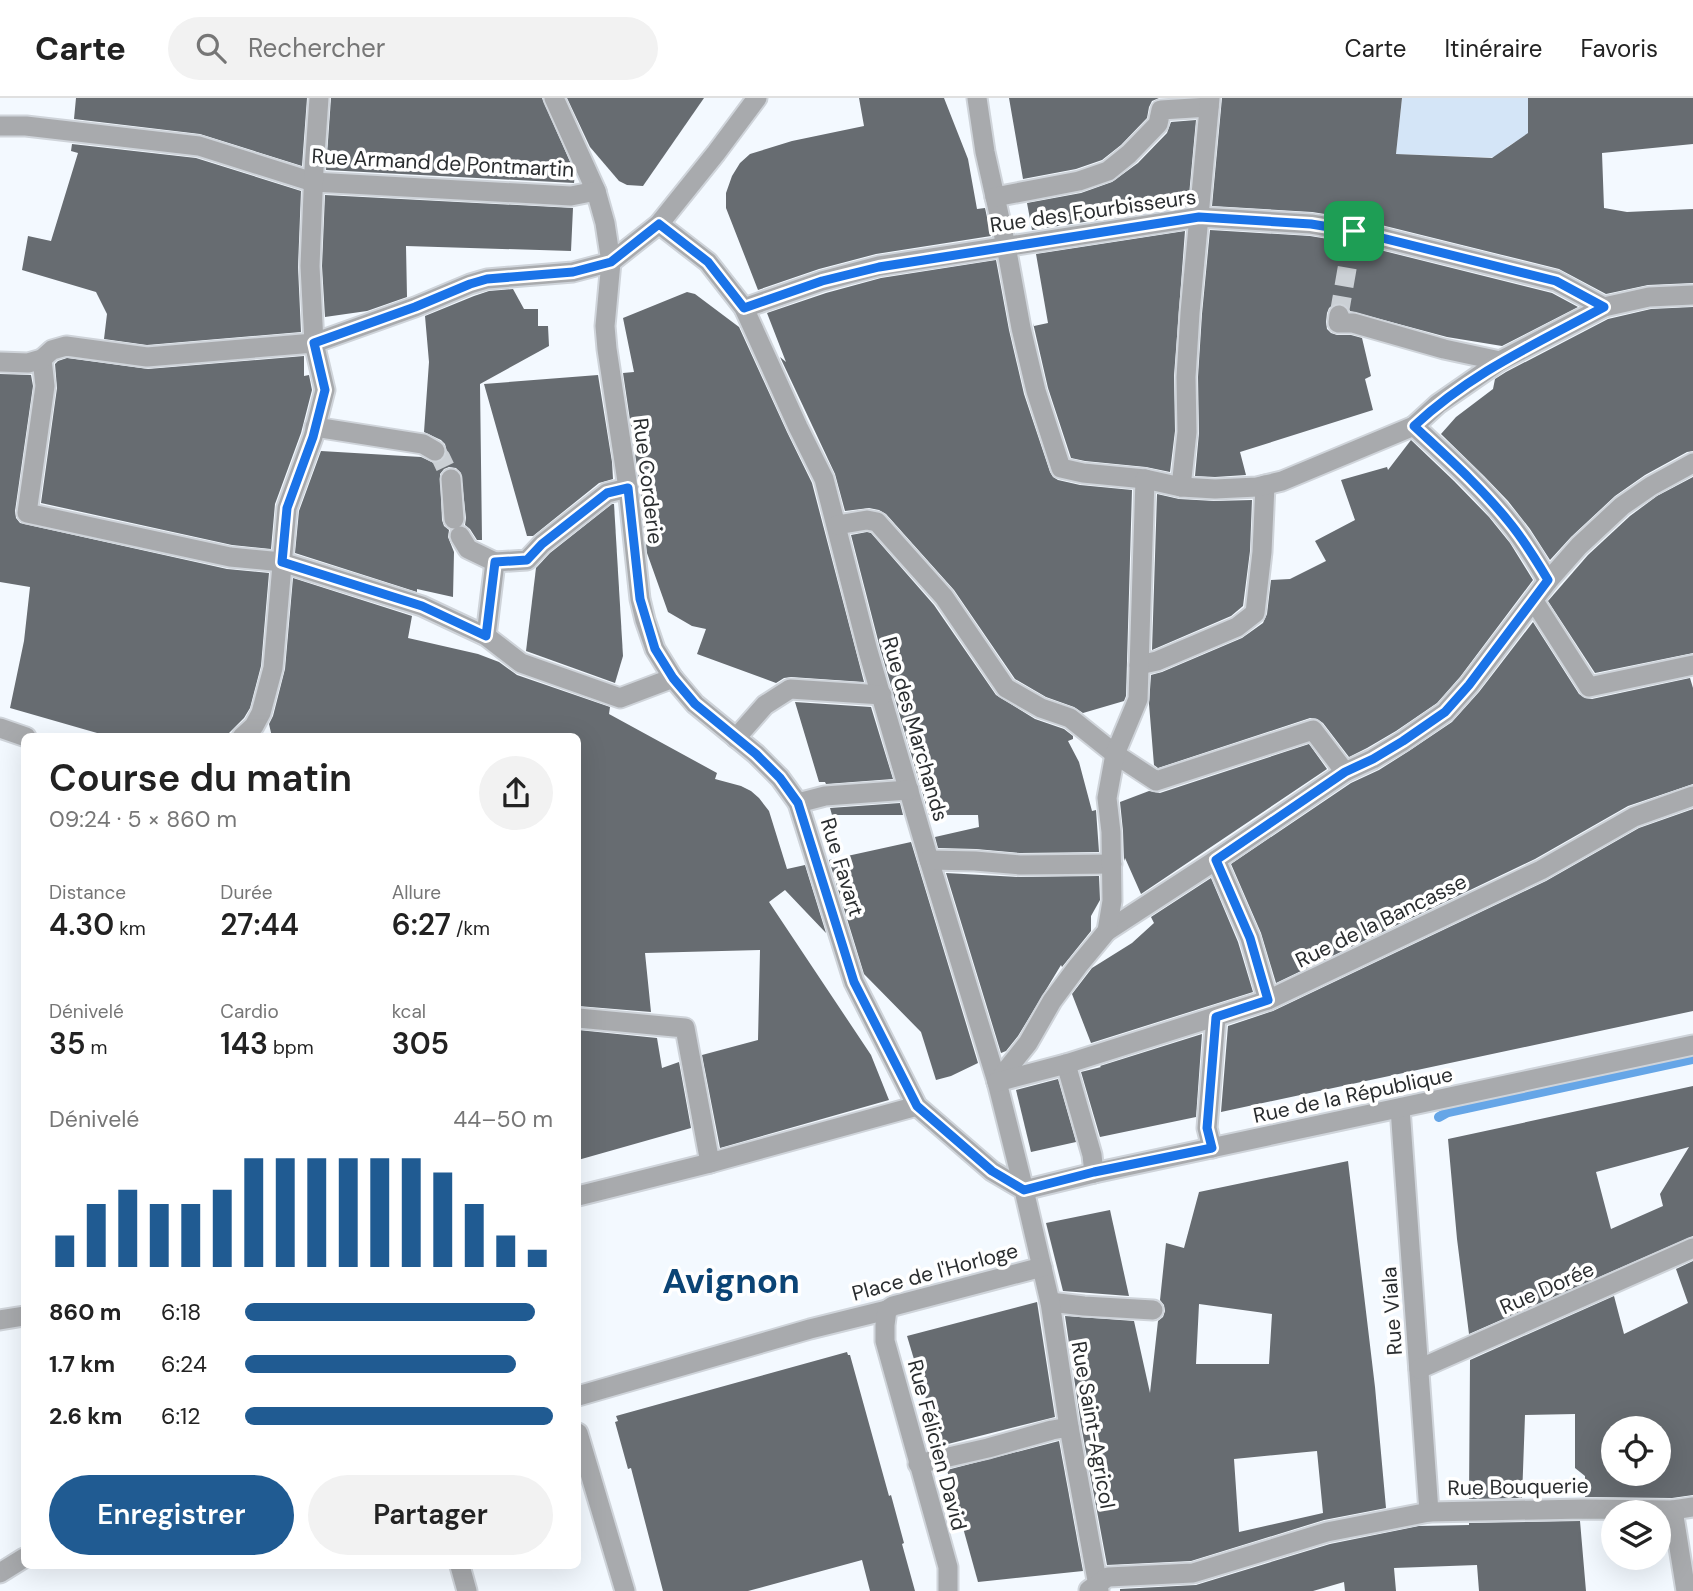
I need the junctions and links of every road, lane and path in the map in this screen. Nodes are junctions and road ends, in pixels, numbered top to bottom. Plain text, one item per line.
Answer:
1 (319, 98) edge
2 (554, 98) edge
3 (757, 98) edge
4 (977, 98) edge
5 (1209, 102) edge
6 (0, 126) edge
7 (313, 183) junction
8 (596, 191) junction
9 (995, 197) junction
10 (1199, 217) junction
11 (659, 224) junction
12 (1006, 246) junction
13 (611, 262) junction
14 (1693, 295) edge
15 (739, 301) junction
16 (1604, 307) junction
17 (1339, 315) dead end
18 (314, 343) junction
19 (42, 359) junction
20 (1500, 361) junction
21 (0, 362) edge
22 (1414, 426) junction
23 (314, 432) junction
24 (435, 451) tunnel mouth
25 (1693, 463) edge
26 (451, 479) tunnel mouth
27 (1145, 479) junction
28 (1261, 486) junction
29 (1181, 487) junction
30 (628, 488) junction
31 (837, 526) junction
32 (282, 562) junction
33 (495, 562) junction
34 (1548, 580) junction
35 (1534, 601) junction
36 (486, 636) junction
37 (1139, 665) junction
38 (1693, 665) edge
39 (673, 678) junction
40 (882, 695) junction
41 (0, 728) edge
42 (248, 731) edge
43 (21, 735) edge
44 (736, 738) junction
45 (1115, 754) junction
46 (1345, 772) junction
47 (909, 790) junction
48 (1693, 796) edge
49 (798, 803) junction
50 (929, 860) junction
51 (1216, 860) junction
52 (1112, 864) junction
53 (1107, 931) junction
54 (1268, 1000) junction
55 (581, 1017) edge
56 (1216, 1017) junction
57 (1693, 1045) edge
58 (1066, 1063) junction
59 (997, 1082) junction
60 (917, 1106) junction
61 (1400, 1108) junction
62 (1212, 1148) junction
63 (708, 1154) junction
64 (1094, 1172) junction
65 (1024, 1190) junction
66 (581, 1195) edge
67 (1693, 1248) edge
68 (1042, 1267) junction
69 (1050, 1302) junction
70 (887, 1310) junction
71 (1153, 1310) dead end
72 (21, 1316) edge
73 (0, 1320) edge
74 (1419, 1369) junction
75 (581, 1395) edge
76 (1069, 1427) junction
77 (581, 1443) edge
78 (918, 1464) junction
79 (1683, 1508) edge
80 (1429, 1512) junction
81 (21, 1560) edge
82 (461, 1569) edge
83 (0, 1573) edge
84 (1095, 1589) edge
85 (467, 1591) edge
86 (625, 1591) edge
87 (948, 1591) edge
88 (1686, 1591) edge

1 - 7 street
2 - 8 street, Rue Corderie
3 - 11 street
4 - 9 street
5 - 9 street
5 - 10 street
6 - 7 street, Rue Armand de Pontmartin
7 - 8 street, Rue Armand de Pontmartin
7 - 18 street
8 - 13 street, Rue Corderie
9 - 12 street
10 - 12 street, Rue des Fourbisseurs
10 - 16 street, Rue des Fourbisseurs
10 - 29 street
11 - 13 street
11 - 15 street, Rue des Marchands
12 - 15 street, Rue des Fourbisseurs
12 - 27 street
13 - 18 street
13 - 30 street, Rue Corderie
14 - 16 street
15 - 31 street, Rue des Marchands
16 - 20 street
17 - 20 street
18 - 19 street
18 - 23 street
19 - 21 street
19 - 32 street
20 - 22 street
22 - 28 street
22 - 34 street
23 - 24 street
23 - 32 street
25 - 34 street
26 - 33 street
27 - 29 street
27 - 37 street
28 - 29 street
28 - 37 street
30 - 33 street
30 - 39 street, Rue Corderie
31 - 40 street, Rue des Marchands
31 - 45 street
32 - 36 street
32 - 42 street
33 - 36 street
34 - 35 street
35 - 38 street
35 - 46 street
36 - 39 street
37 - 45 street
39 - 44 street, Rue Favart
40 - 44 street
40 - 47 street, Rue des Marchands
41 - 43 street
44 - 49 street, Rue Favart
45 - 46 street
45 - 52 street
46 - 51 street
47 - 49 street
47 - 50 street, Rue des Marchands
48 - 54 street, Rue de la Bancasse
49 - 60 street, Rue Favart
50 - 52 street
50 - 59 street, Rue des Marchands
51 - 53 street
51 - 54 street
52 - 53 street
53 - 59 street
54 - 56 street, Rue de la Bancasse
55 - 63 street
56 - 58 street, Rue de la Bancasse
56 - 62 street
57 - 61 street, Rue de la République
58 - 59 street, Rue de la Bancasse
58 - 64 street
59 - 65 street, Rue des Marchands
60 - 63 street
60 - 65 street
61 - 62 street, Rue de la République
61 - 74 street, Rue Viala
62 - 64 street, Rue de la République
63 - 66 street
64 - 65 street, Rue de la République
65 - 68 street, Place de l'Horloge
67 - 74 street, Rue Dorée
68 - 69 street, Rue Saint-Agricol
68 - 70 street, Place de l'Horloge
69 - 71 street
69 - 76 street, Rue Saint-Agricol
70 - 75 street, Place de l'Horloge
70 - 78 street, Rue Félicien David
72 - 73 street
74 - 80 street, Rue Viala
76 - 78 street
76 - 84 street, Rue Saint-Agricol
77 - 86 street
78 - 87 street, Rue Félicien David
79 - 80 street, Rue Bouquerie
79 - 88 street
80 - 84 street, Rue Bouquerie
81 - 83 street
82 - 85 street

